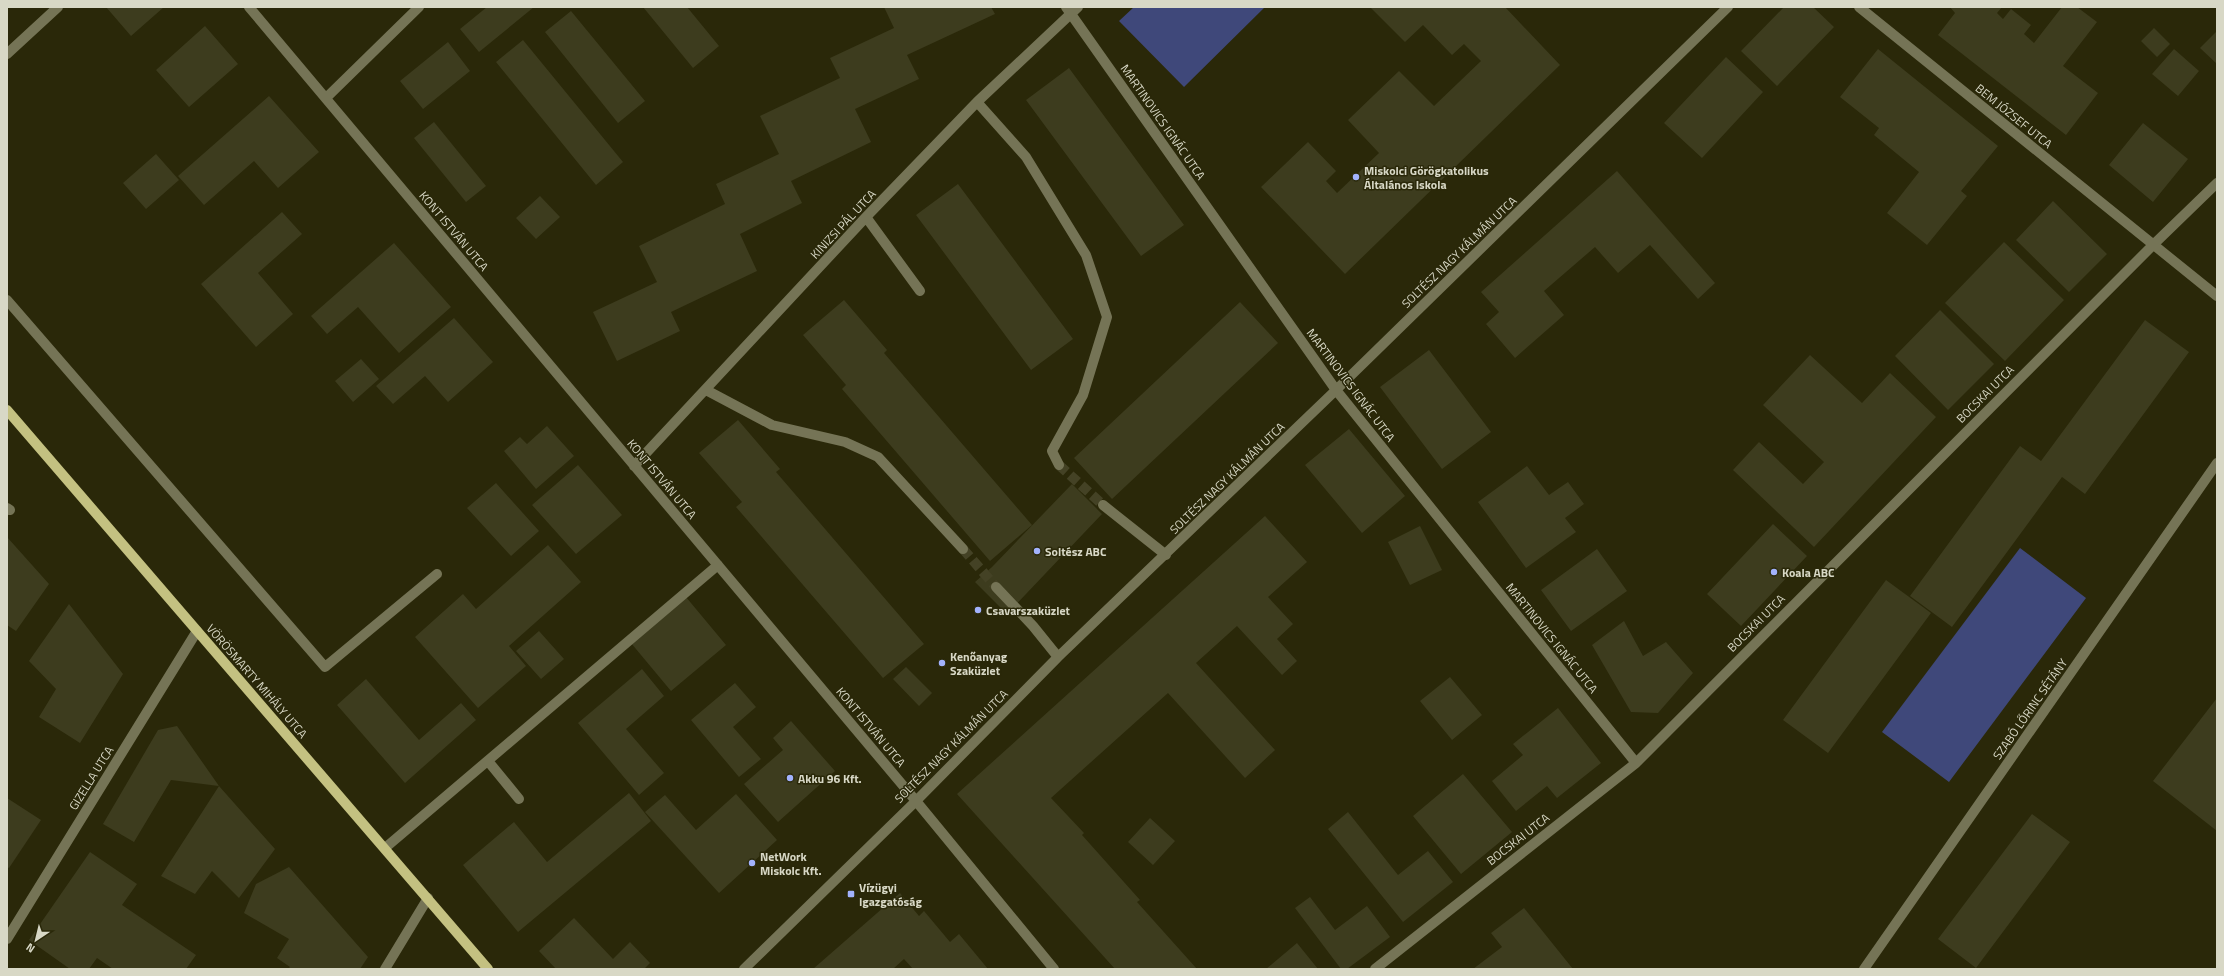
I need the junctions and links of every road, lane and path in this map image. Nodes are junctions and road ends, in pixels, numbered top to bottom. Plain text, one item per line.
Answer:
1 (249, 7) edge
2 (419, 7) edge
3 (1728, 7) edge
4 (1859, 7) edge
5 (50, 9) edge
6 (1072, 10) edge
7 (7, 54) edge
8 (326, 98) junction
9 (977, 102) junction
10 (2217, 183) edge
11 (866, 217) junction
12 (2153, 245) junction
13 (920, 291) dead end
14 (2217, 296) edge
15 (7, 300) edge
16 (706, 390) junction
17 (1336, 390) junction
18 (7, 410) edge
19 (2217, 463) edge
20 (1059, 465) tunnel mouth
21 (634, 466) junction
22 (1103, 505) tunnel mouth
23 (963, 549) tunnel mouth
24 (1166, 555) junction
25 (718, 565) junction
26 (437, 574) dead end
27 (996, 587) tunnel mouth
28 (197, 631) junction
29 (1058, 657) junction
30 (488, 761) junction
31 (1636, 763) junction
32 (519, 799) dead end
33 (916, 800) junction
34 (385, 848) junction
35 (428, 898) junction
36 (7, 939) edge
37 (385, 969) edge
38 (488, 969) edge
39 (744, 969) edge
40 (1054, 969) edge
41 (1375, 969) edge
42 (1864, 969) edge

1 - 8 street, KONT ISTVÁN UTCA
2 - 8 street
3 - 17 street, SOLTÉSZ NAGY KÁLMÁN UTCA
4 - 12 street, BEM JÓZSEF UTCA
5 - 7 street
6 - 9 street, KINIZSI PÁL UTCA
6 - 17 street, MARTINOVICS IGNÁC UTCA
8 - 21 street, KONT ISTVÁN UTCA
9 - 11 street, KINIZSI PÁL UTCA
9 - 20 street
10 - 12 street, BOCSKAI UTCA
11 - 13 street
11 - 16 street, KINIZSI PÁL UTCA
12 - 14 street, BEM JÓZSEF UTCA
12 - 31 street, BOCSKAI UTCA
15 - 26 street
16 - 21 street, KINIZSI PÁL UTCA
16 - 23 street
17 - 24 street, SOLTÉSZ NAGY KÁLMÁN UTCA
17 - 31 street, MARTINOVICS IGNÁC UTCA
18 - 28 main road, VÖRÖSMARTY MIHÁLY UTCA
19 - 42 street, SZABÓ LŐRINC SÉTÁNY
21 - 25 street, KONT ISTVÁN UTCA
22 - 24 street
24 - 29 street, SOLTÉSZ NAGY KÁLMÁN UTCA
25 - 30 street
25 - 33 street, KONT ISTVÁN UTCA
27 - 29 street
28 - 34 main road, VÖRÖSMARTY MIHÁLY UTCA
28 - 36 street, GIZELLA UTCA
29 - 33 street, SOLTÉSZ NAGY KÁLMÁN UTCA
30 - 32 street
30 - 34 street
31 - 41 street, BOCSKAI UTCA
33 - 39 street, SOLTÉSZ NAGY KÁLMÁN UTCA
33 - 40 street, KONT ISTVÁN UTCA
34 - 35 main road, VÖRÖSMARTY MIHÁLY UTCA
35 - 37 street
35 - 38 main road, VÖRÖSMARTY MIHÁLY UTCA

